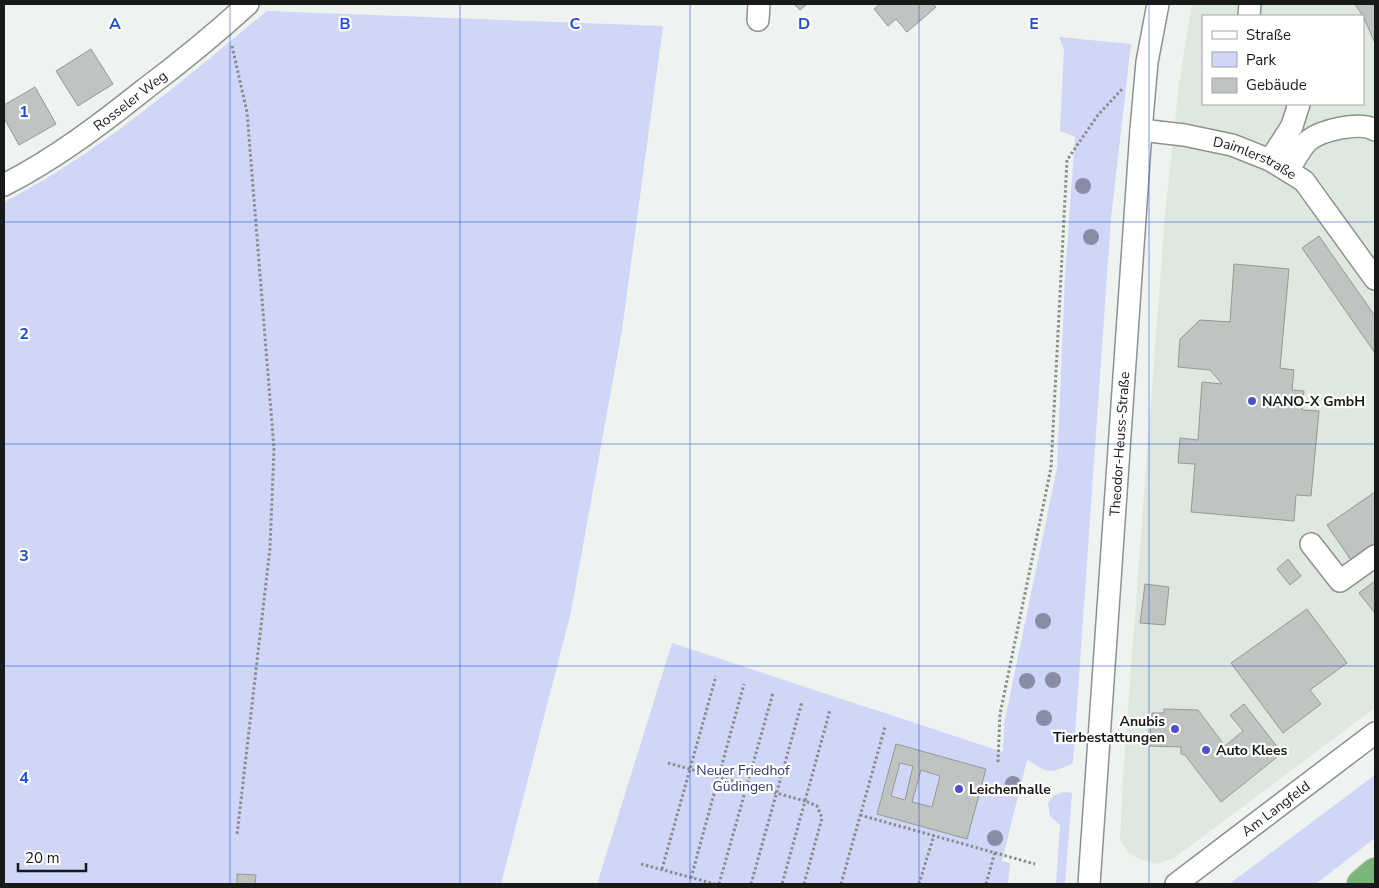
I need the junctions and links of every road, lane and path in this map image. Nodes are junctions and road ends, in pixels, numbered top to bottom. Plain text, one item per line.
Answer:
1 (248, 4) edge
2 (1158, 4) edge
3 (227, 23) junction
4 (1147, 62) junction
5 (1299, 105) edge
6 (1141, 130) junction
7 (1375, 130) edge
8 (1279, 165) junction
9 (4, 185) edge
10 (1375, 279) edge
11 (1311, 544) dead end
12 (1375, 556) edge
13 (716, 676) dead end
14 (744, 684) dead end
15 (773, 693) dead end
16 (802, 702) dead end
17 (830, 710) dead end
18 (885, 727) dead end
19 (1375, 733) edge
20 (998, 762) dead end
21 (668, 763) dead end
22 (689, 769) junction
23 (719, 777) junction
24 (747, 785) junction
25 (777, 793) junction
26 (805, 801) junction
27 (860, 815) junction
28 (237, 835) dead end
29 (934, 835) junction
30 (995, 852) junction
31 (641, 864) dead end
32 (1035, 864) dead end
33 (662, 869) junction
34 (1375, 872) edge
35 (691, 878) junction
36 (715, 884) edge
37 (719, 884) edge
38 (751, 884) edge
39 (782, 884) edge
40 (804, 884) edge
41 (841, 884) edge
42 (919, 884) edge
43 (986, 884) edge
44 (1089, 884) edge
45 (1176, 884) edge
46 (1361, 884) edge

1 - 3 street, Rosseler Weg
2 - 4 street, Theodor-Heuss-Straße
3 - 9 street, Rosseler Weg
3 - 28 path
4 - 6 street, Theodor-Heuss-Straße
4 - 20 path
5 - 8 street
6 - 8 street, Daimlerstraße
6 - 44 street, Theodor-Heuss-Straße
7 - 8 street
8 - 10 street, Daimlerstraße
11 - 12 street
13 - 22 path
14 - 23 path
15 - 24 path
16 - 25 path
17 - 26 path
18 - 27 path
19 - 45 street, Am Langfeld
21 - 22 path
22 - 23 path
22 - 33 path
23 - 24 path
23 - 35 path
24 - 25 path
24 - 37 path
25 - 26 path
25 - 38 path
26 - 39 path
26 - 40 path
27 - 29 path
27 - 41 path
29 - 30 path
29 - 42 path
30 - 32 path
30 - 43 path
31 - 33 path
33 - 35 path
34 - 46 highway
35 - 36 path

